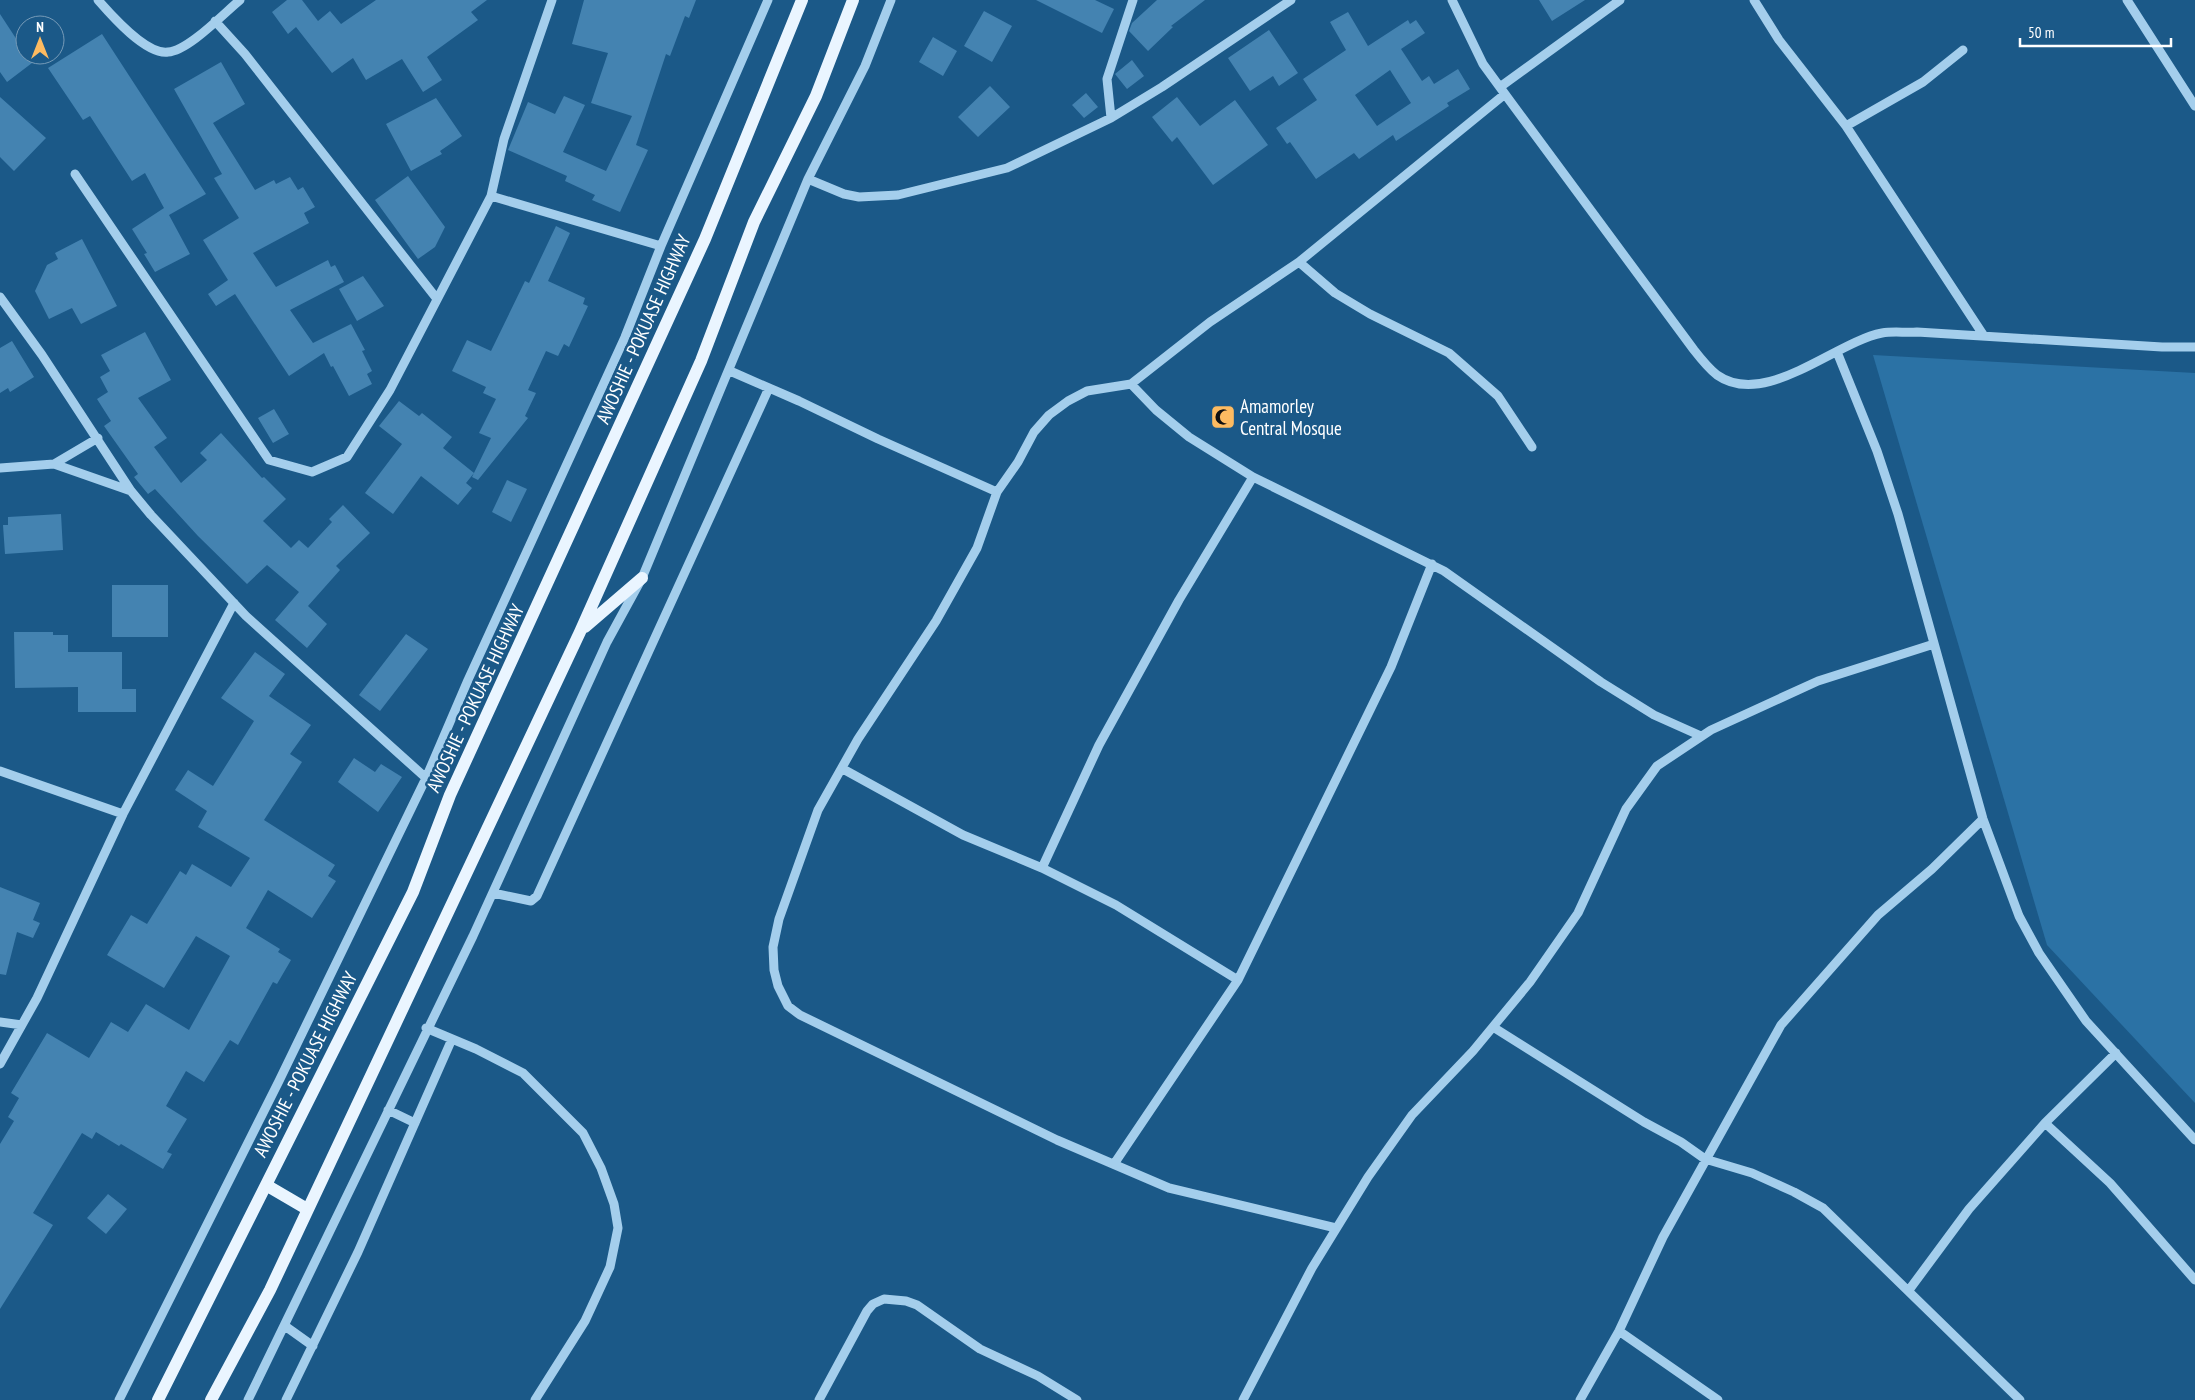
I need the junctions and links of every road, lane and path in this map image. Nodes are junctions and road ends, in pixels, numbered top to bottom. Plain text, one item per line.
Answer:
1 (98, 0) edge
2 (240, 0) edge
3 (552, 0) edge
4 (768, 0) edge
5 (802, 0) edge
6 (853, 0) edge
7 (891, 0) edge
8 (1133, 0) edge
9 (1291, 0) edge
10 (1452, 0) edge
11 (1620, 0) edge
12 (1754, 0) edge
13 (2127, 0) edge
14 (215, 21) junction
15 (1963, 50) dead end
16 (1502, 90) junction
17 (2195, 106) edge
18 (1111, 118) junction
19 (1846, 126) junction
20 (75, 174) dead end
21 (808, 180) junction
22 (491, 196) junction
23 (661, 246) junction
24 (1299, 262) junction
25 (0, 298) edge
26 (437, 299) junction
27 (1984, 336) junction
28 (2195, 347) edge
29 (1837, 352) junction
30 (730, 372) junction
31 (1131, 384) junction
32 (769, 388) junction
33 (98, 438) junction
34 (1532, 447) dead end
35 (54, 464) junction
36 (0, 468) edge
37 (1253, 476) junction
38 (131, 491) junction
39 (997, 492) junction
40 (1432, 564) junction
41 (642, 578) junction
42 (234, 603) junction
43 (580, 632) junction
44 (1934, 644) junction
45 (1701, 736) junction
46 (843, 769) junction
47 (0, 770) edge
48 (426, 778) junction
49 (123, 814) junction
50 (1983, 819) junction
51 (1042, 868) junction
52 (493, 893) junction
53 (1238, 980) junction
54 (0, 1022) edge
55 (22, 1025) junction
56 (1493, 1027) junction
57 (426, 1028) junction
58 (452, 1039) junction
59 (2116, 1053) junction
60 (0, 1064) edge
61 (388, 1110) junction
62 (415, 1123) junction
63 (2045, 1124) junction
64 (2195, 1140) edge
65 (1705, 1159) junction
66 (1114, 1164) junction
67 (266, 1185) junction
68 (307, 1209) junction
69 (1336, 1228) junction
70 (2195, 1280) edge
71 (1909, 1290) junction
72 (285, 1326) junction
73 (1619, 1331) junction
74 (313, 1346) junction
75 (119, 1400) edge
76 (158, 1400) edge
77 (211, 1400) edge
78 (248, 1400) edge
79 (286, 1400) edge
80 (536, 1400) edge
81 (819, 1400) edge
82 (1077, 1400) edge
83 (1243, 1400) edge
84 (1580, 1400) edge
85 (1718, 1400) edge
86 (2020, 1400) edge

1 - 14 street
2 - 14 street
3 - 22 street
4 - 23 street
5 - 67 main road, AWOSHIE - POKUASE HIGHWAY
6 - 43 main road
7 - 21 street
8 - 18 street
9 - 18 street
10 - 16 street
11 - 16 street
12 - 19 street
13 - 17 street
14 - 26 street
15 - 19 street
16 - 24 street
16 - 29 street
18 - 21 street
19 - 27 street
20 - 26 street
21 - 30 street
22 - 23 street
22 - 26 street
23 - 48 street
24 - 31 street
24 - 34 street
25 - 33 street
27 - 28 street
27 - 29 street
29 - 44 street
30 - 32 street
30 - 41 street
31 - 37 street
31 - 39 street
32 - 39 street
32 - 52 street
33 - 35 street
33 - 38 street
35 - 36 street
35 - 38 street
37 - 40 street
37 - 51 street
38 - 42 street
39 - 46 street
40 - 45 street
40 - 53 street
41 - 43 main road
41 - 52 street
42 - 48 street
42 - 49 street
43 - 68 main road
44 - 45 street
44 - 50 street
45 - 56 street
46 - 51 street
46 - 66 street
47 - 49 street
48 - 75 street
49 - 55 street
50 - 59 street
50 - 65 street
51 - 53 street
52 - 57 street
53 - 66 street
54 - 55 street
55 - 60 street
56 - 65 street
56 - 69 street
57 - 58 street
57 - 61 street
58 - 62 street
58 - 80 street
59 - 63 street
59 - 64 street
61 - 62 street
61 - 72 street
62 - 74 street
63 - 70 street
63 - 71 street
65 - 71 street
65 - 73 street
66 - 69 street
67 - 68 main road
67 - 76 main road, AWOSHIE - POKUASE HIGHWAY
68 - 77 main road
69 - 83 street
71 - 86 street
72 - 74 street
72 - 78 street
73 - 84 street
73 - 85 street
74 - 79 street
81 - 82 street

